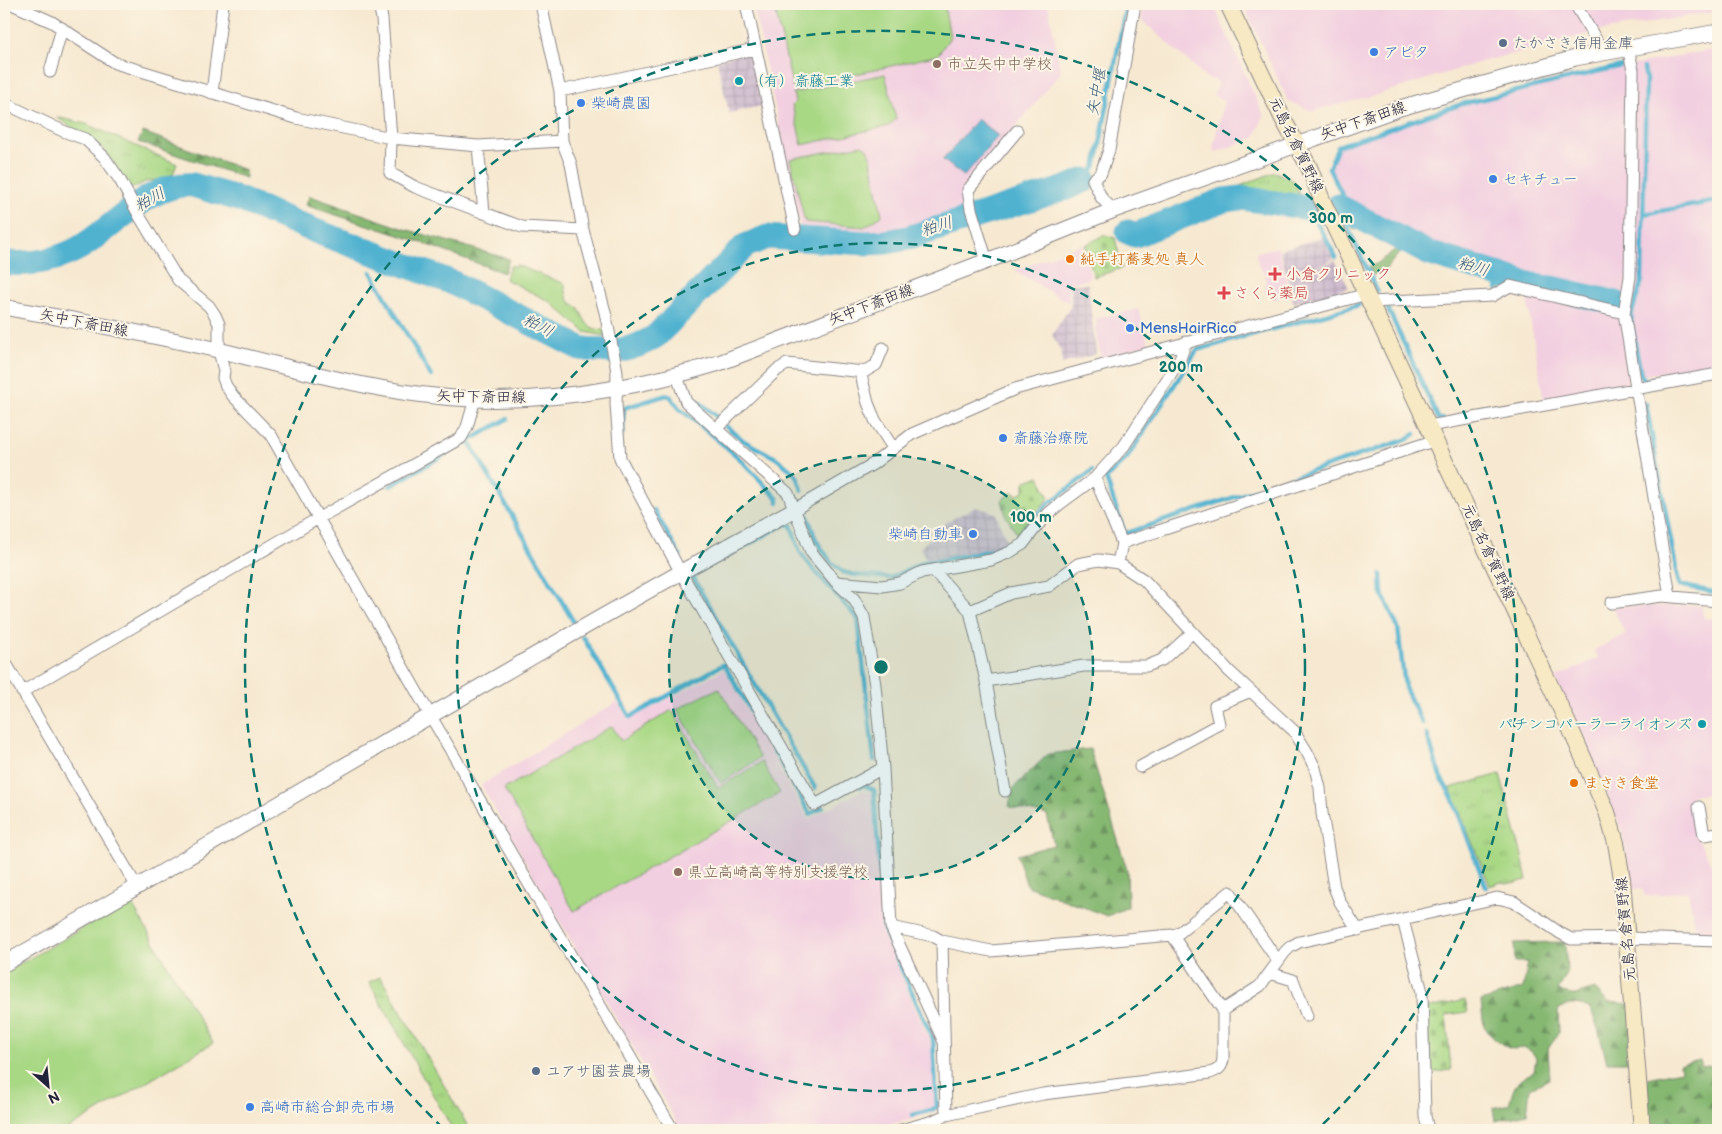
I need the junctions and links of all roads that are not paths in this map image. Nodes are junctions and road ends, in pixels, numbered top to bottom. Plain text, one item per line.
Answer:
1 (12, 4) edge
2 (222, 4) edge
3 (378, 4) edge
4 (541, 4) edge
5 (746, 4) edge
6 (1135, 4) edge
7 (1228, 4) edge
8 (1575, 4) edge
9 (62, 28) junction
10 (1718, 32) edge
11 (1628, 48) junction
12 (755, 49) junction
13 (1604, 53) junction
14 (50, 72) dead end
15 (560, 91) junction
16 (212, 93) junction
17 (4, 103) edge
18 (1018, 131) dead end
19 (391, 138) junction
20 (562, 141) junction
21 (1296, 144) junction
22 (478, 146) junction
23 (1114, 210) junction
24 (484, 212) junction
25 (795, 229) dead end
26 (583, 230) junction
27 (987, 261) junction
28 (1369, 298) junction
29 (4, 307) edge
30 (1624, 313) junction
31 (1186, 342) junction
32 (883, 348) dead end
33 (219, 351) junction
34 (860, 372) junction
35 (1718, 374) edge
36 (677, 376) junction
37 (1635, 388) junction
38 (617, 389) junction
39 (475, 399) junction
40 (717, 428) junction
41 (1432, 433) junction
42 (893, 448) junction
43 (1095, 478) junction
44 (795, 508) junction
45 (317, 519) junction
46 (1122, 543) junction
47 (1118, 563) junction
48 (933, 570) junction
49 (680, 571) junction
50 (836, 582) junction
51 (1670, 596) junction
52 (1718, 602) edge
53 (1611, 603) dead end
54 (970, 611) junction
55 (1193, 632) junction
56 (4, 660) edge
57 (986, 681) junction
58 (1251, 691) junction
59 (22, 692) junction
60 (430, 715) junction
61 (1140, 767) dead end
62 (883, 768) junction
63 (1005, 791) dead end
64 (1699, 807) dead end
65 (1718, 833) edge
66 (137, 887) junction
67 (1403, 920) junction
68 (891, 927) junction
69 (1358, 930) junction
70 (1172, 935) junction
71 (1627, 938) junction
72 (1718, 941) edge
73 (942, 942) junction
74 (1278, 961) junction
75 (4, 964) edge
76 (1270, 973) junction
77 (1222, 1010) junction
78 (1307, 1016) dead end
79 (944, 1042) junction
80 (946, 1115) junction
81 (933, 1126) edge
82 (673, 1130) edge
83 (901, 1130) edge
84 (1428, 1130) edge
85 (1642, 1130) edge

1 - 9 street
2 - 16 street
3 - 19 street
4 - 15 street
5 - 12 street
6 - 23 street
7 - 21 main road, 元島名倉賀野線
8 - 13 street
9 - 14 street
9 - 16 street
10 - 11 street, 矢中下斎田線
11 - 13 street, 矢中下斎田線
11 - 30 street
12 - 15 street
12 - 25 street
13 - 21 street, 矢中下斎田線
15 - 20 street
16 - 19 street
17 - 33 street
18 - 27 street
19 - 22 street
19 - 24 street
20 - 22 street
20 - 26 street
21 - 23 street, 矢中下斎田線
21 - 28 main road, 元島名倉賀野線
22 - 24 street
23 - 27 street, 矢中下斎田線
24 - 26 street
26 - 38 street
27 - 36 street, 矢中下斎田線
28 - 30 street
28 - 31 street
28 - 41 main road, 元島名倉賀野線
29 - 33 street, 矢中下斎田線
30 - 37 street
31 - 42 street
31 - 43 street
32 - 34 street
33 - 39 street, 矢中下斎田線
33 - 45 street
34 - 40 street
34 - 42 street
35 - 37 street
36 - 38 street, 矢中下斎田線
36 - 40 street
37 - 41 street
37 - 51 street
38 - 39 street, 矢中下斎田線
38 - 49 street
39 - 45 street
40 - 44 street
41 - 46 street
41 - 71 main road, 元島名倉賀野線
42 - 44 street
43 - 46 street
43 - 48 street
44 - 49 street
44 - 50 street
45 - 59 street
45 - 60 street
46 - 47 street
47 - 54 street
47 - 55 street
48 - 50 street
48 - 54 street
49 - 60 street
49 - 62 street
50 - 62 street
51 - 52 street
51 - 53 street
54 - 57 street
55 - 57 street
55 - 58 street
56 - 59 street
57 - 63 street
58 - 61 street
58 - 69 street
59 - 66 street
60 - 66 street
60 - 82 street
62 - 68 street
64 - 65 street
66 - 75 street
67 - 69 street
67 - 71 street
67 - 84 street
68 - 73 street
68 - 79 street
69 - 74 street
70 - 73 street
70 - 74 street
70 - 77 street
71 - 72 street
71 - 85 main road, 元島名倉賀野線
73 - 79 street
74 - 76 street
76 - 77 street
76 - 78 street
77 - 80 street
79 - 80 street
80 - 81 street
81 - 83 street

